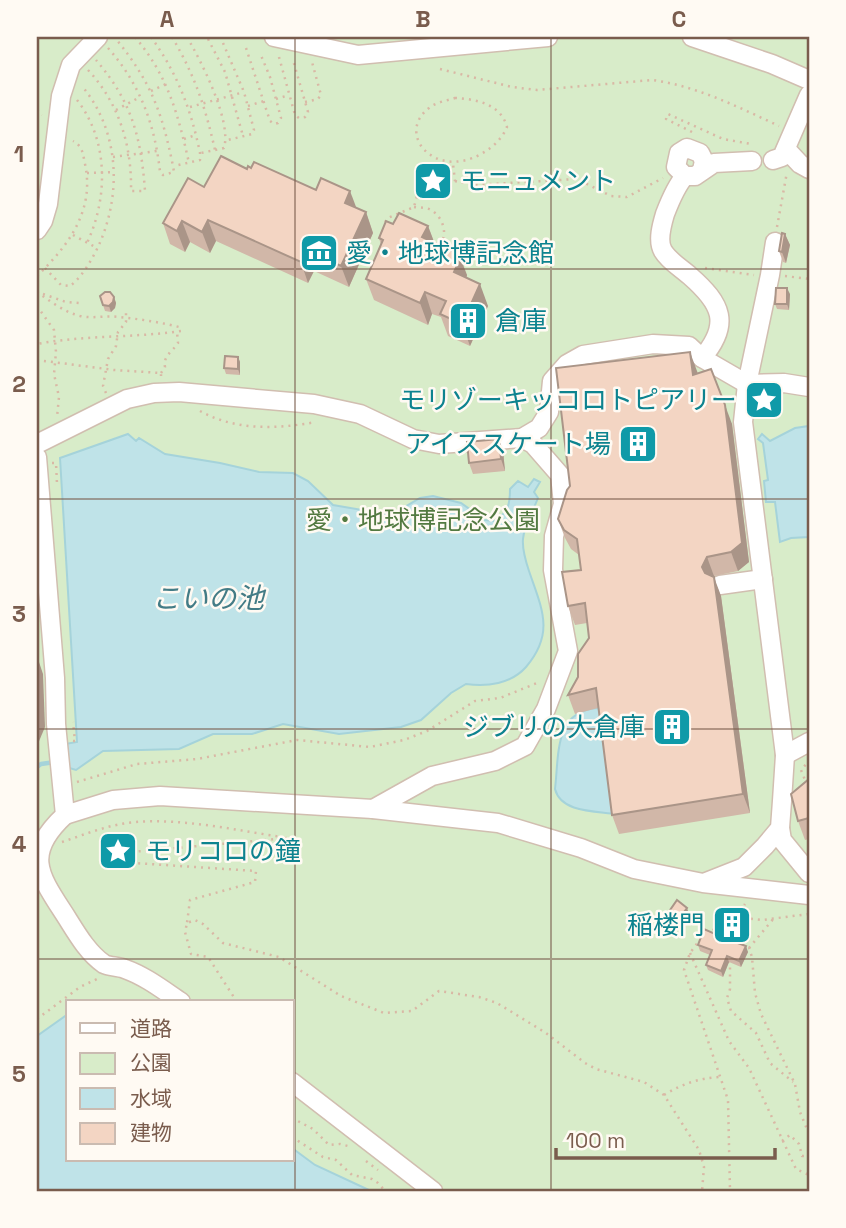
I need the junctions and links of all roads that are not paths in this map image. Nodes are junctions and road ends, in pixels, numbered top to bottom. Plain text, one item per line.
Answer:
1 (274, 37) edge
2 (548, 37) edge
3 (692, 37) edge
4 (101, 41) edge
5 (809, 80) edge
6 (809, 95) edge
7 (752, 162) dead end
8 (809, 169) edge
9 (37, 230) edge
10 (775, 242) road end
11 (708, 351) junction
12 (747, 384) junction
13 (809, 387) edge
14 (522, 438) junction
15 (37, 444) edge
16 (37, 457) edge
17 (763, 579) junction
18 (720, 585) dead end
19 (809, 742) edge
20 (785, 755) junction
21 (373, 809) junction
22 (59, 821) junction
23 (780, 828) junction
24 (809, 873) edge
25 (703, 884) junction
26 (43, 891) edge
27 (809, 895) edge
28 (178, 1000) edge
29 (294, 1084) edge
30 (433, 1191) edge

1 - 2 street
3 - 5 street
4 - 9 street
6 - 8 street
7 - 11 street
10 - 12 street
11 - 12 street
11 - 14 street
12 - 13 street
12 - 17 street
14 - 15 street
14 - 21 street
16 - 22 street
17 - 18 street
17 - 20 street
19 - 20 street
20 - 23 street
21 - 22 street
21 - 25 street
22 - 26 street
23 - 24 street
23 - 25 street
25 - 27 street
26 - 28 street
29 - 30 street

